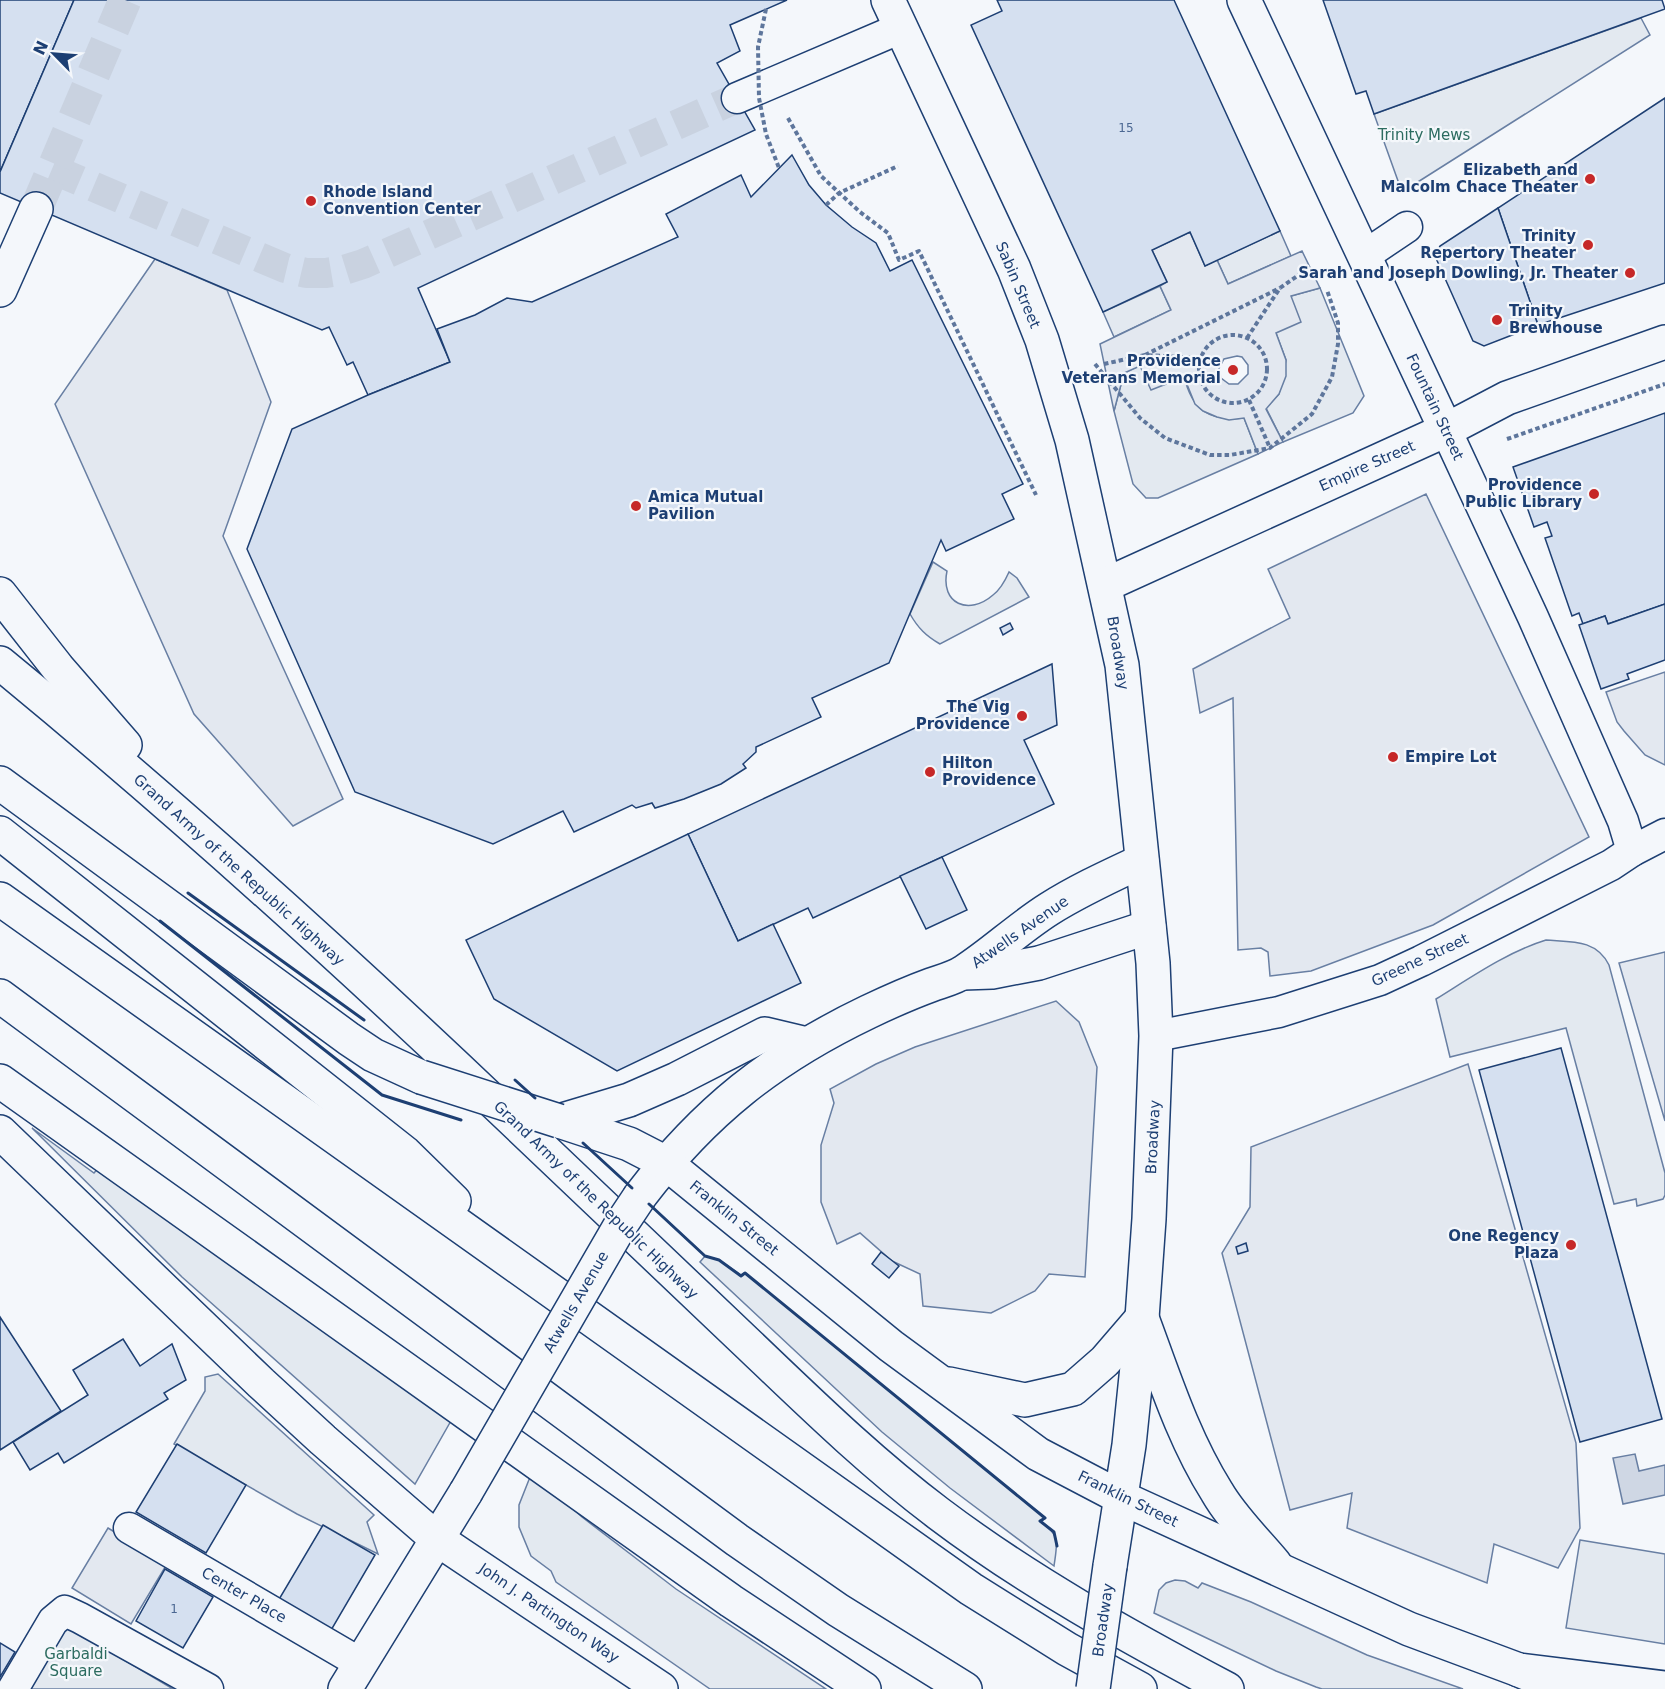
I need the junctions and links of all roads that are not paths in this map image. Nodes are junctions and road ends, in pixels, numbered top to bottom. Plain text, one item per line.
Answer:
1 (1244, 0) edge
2 (895, 14) edge
3 (737, 98) tunnel mouth
4 (36, 209) tunnel mouth
5 (1407, 226) dead end
6 (1364, 255) junction
7 (0, 290) edge
8 (1665, 342) edge
9 (1446, 430) junction
10 (1105, 585) junction
11 (0, 594) edge
12 (0, 663) edge
13 (0, 783) edge
14 (201, 832) junction
15 (0, 834) edge
16 (1665, 834) edge
17 (1632, 851) junction
18 (1142, 861) junction
19 (0, 899) edge
20 (1149, 927) junction
21 (963, 973) junction
22 (0, 996) edge
23 (1156, 1036) junction
24 (807, 1044) junction
25 (0, 1056) edge
26 (0, 1081) edge
27 (560, 1121) junction
28 (0, 1132) edge
29 (666, 1163) junction
30 (183, 1212) junction
31 (523, 1270) junction
32 (1142, 1318) junction
33 (939, 1382) junction
34 (1120, 1497) junction
35 (129, 1528) dead end
36 (436, 1539) junction
37 (1280, 1570) junction
38 (1519, 1670) junction
39 (353, 1676) edge
40 (1665, 1688) edge
41 (12, 1689) edge
42 (208, 1689) edge
43 (661, 1689) edge
44 (864, 1689) edge
45 (965, 1689) edge
46 (1093, 1689) edge
47 (1140, 1689) edge
48 (1227, 1689) edge
49 (1563, 1689) edge

1 - 6 main road, Fountain Street
2 - 3 street
2 - 10 main road, Sabin Street
4 - 7 main road
5 - 6 street
6 - 9 main road, Fountain Street
8 - 9 main road, Empire Street
9 - 10 main road, Empire Street
9 - 17 street, Fountain Street
10 - 18 main road, Broadway
11 - 14 main road
12 - 14 main road, Grand Army of the Republic Highway
13 - 27 main road, Franklin Street, bridge
14 - 48 main road, Grand Army of the Republic Highway
15 - 31 main road
16 - 17 street, Greene Street
17 - 23 street, Greene Street
18 - 20 main road, Broadway
18 - 21 main road, Atwells Avenue
19 - 31 main road
20 - 21 main road, Atwells Avenue
20 - 23 main road, Broadway
21 - 24 main road, Atwells Avenue
22 - 45 main road
23 - 32 main road, Broadway
24 - 27 main road
24 - 29 main road, Atwells Avenue
25 - 30 main road
26 - 30 main road
27 - 29 main road, Franklin Street
28 - 36 main road, John J. Partington Way
29 - 33 main road, Franklin Street
29 - 36 main road, Atwells Avenue, bridge
30 - 44 main road
31 - 47 main road
32 - 33 main road
32 - 34 main road, Broadway
32 - 37 main road
33 - 34 main road, Franklin Street
34 - 37 main road, Franklin Street
34 - 46 main road, Broadway, bridge
35 - 39 street, Center Place
36 - 39 main road, Atwells Avenue
36 - 43 main road, John J. Partington Way
37 - 38 main road, Franklin Street
38 - 40 main road, Franklin Street
38 - 49 main road
41 - 42 street

